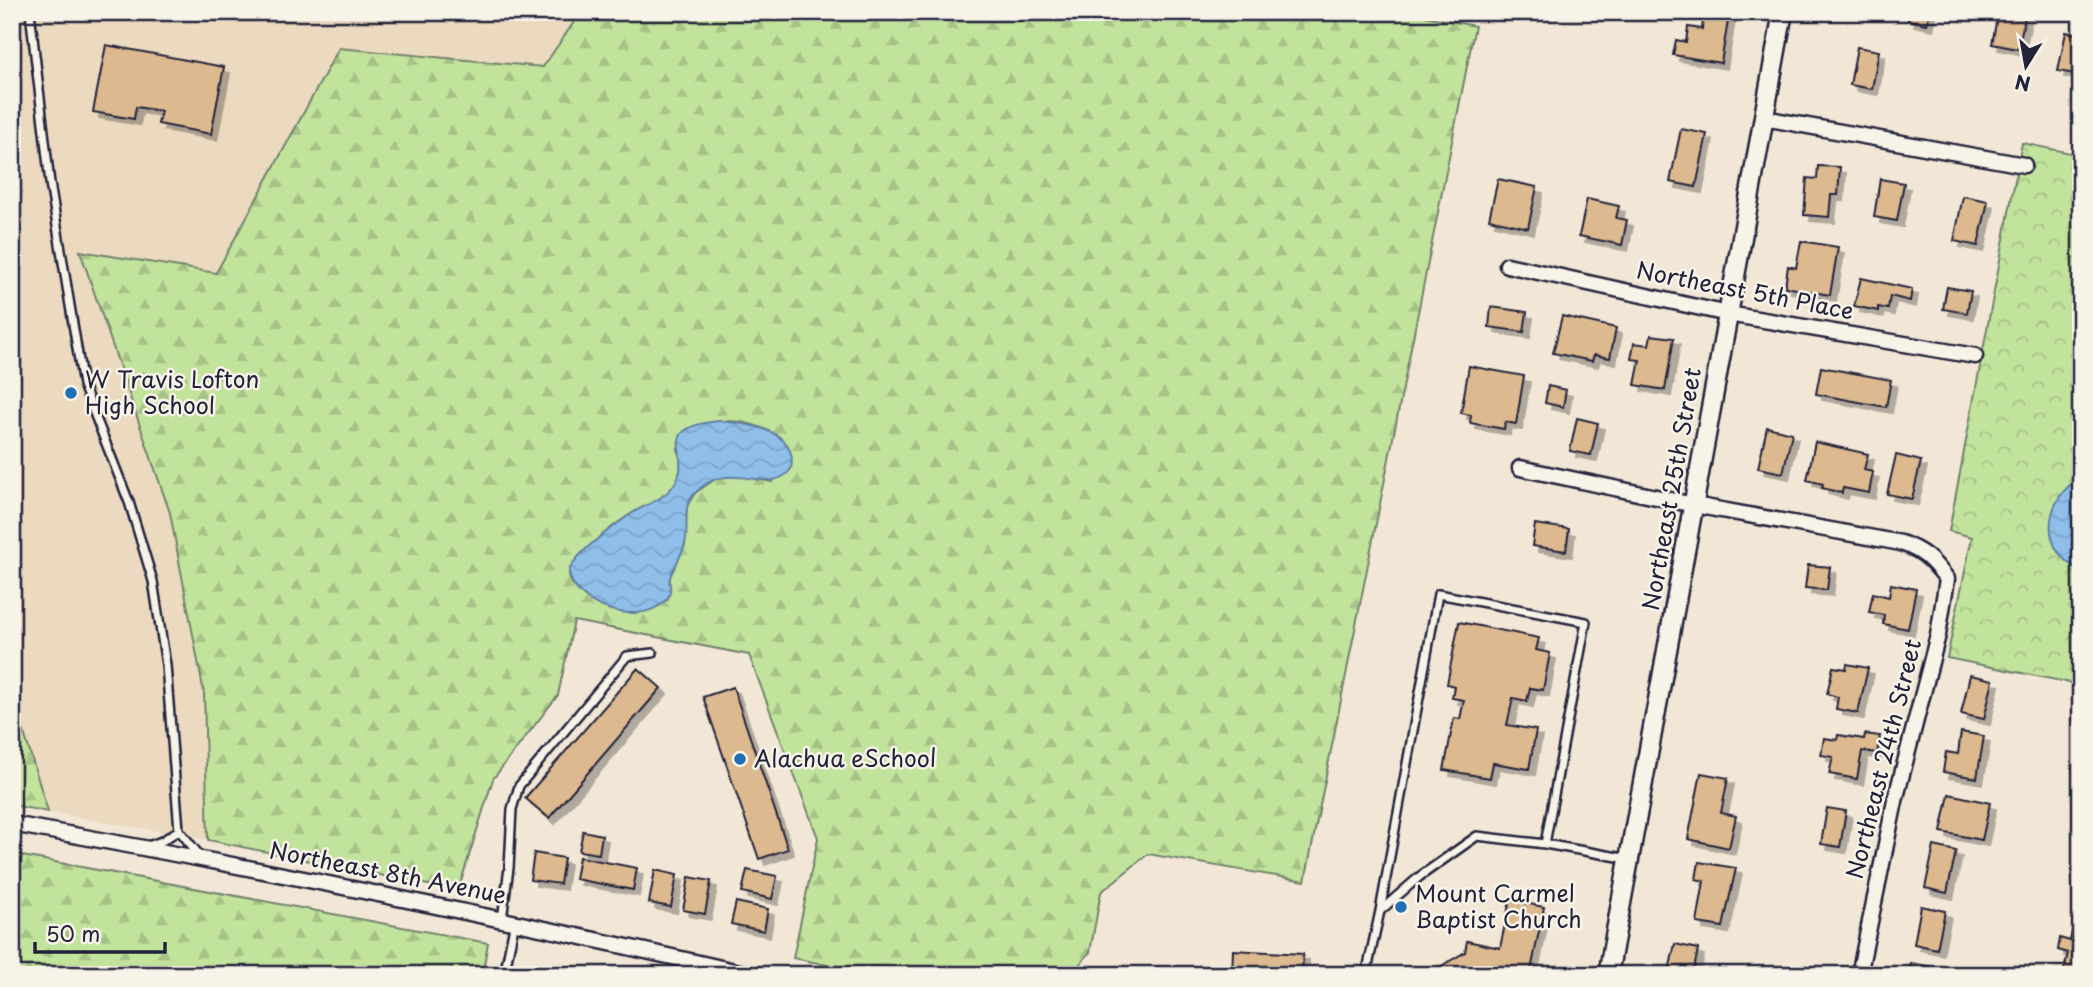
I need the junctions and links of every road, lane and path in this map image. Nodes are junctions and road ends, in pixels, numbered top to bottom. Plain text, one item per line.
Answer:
1 (30, 12) edge
2 (1783, 12) edge
3 (1764, 118) junction
4 (2024, 165) dead end
5 (1507, 265) dead end
6 (1728, 314) junction
7 (1975, 356) dead end
8 (1520, 468) dead end
9 (1694, 505) junction
10 (653, 653) dead end
11 (12, 824) edge
12 (179, 830) junction
13 (1545, 844) junction
14 (143, 848) junction
15 (203, 859) junction
16 (1629, 859) junction
17 (1380, 911) junction
18 (508, 920) junction
19 (703, 969) edge
20 (504, 975) edge
21 (752, 975) edge
22 (1366, 975) edge
23 (1608, 975) edge
24 (1858, 975) edge

1 - 12 lane
2 - 3 street, Northeast 25th Street
3 - 4 street
3 - 6 street, Northeast 25th Street
5 - 6 street, Northeast 5th Place
6 - 7 street, Northeast 5th Place
6 - 9 street, Northeast 25th Street
8 - 9 street
9 - 16 street, Northeast 25th Street
9 - 24 street, Northeast 24th Street
10 - 18 lane
11 - 14 street, Northeast 8th Avenue
12 - 14 lane
12 - 15 lane
13 - 16 lane
13 - 17 lane
13 - 17 lane
14 - 15 street, Northeast 8th Avenue
15 - 18 street, Northeast 8th Avenue
16 - 23 street, Northeast 25th Street
17 - 22 lane
18 - 19 street, Northeast 8th Avenue
18 - 20 lane
19 - 21 street, Northeast 8th Avenue

